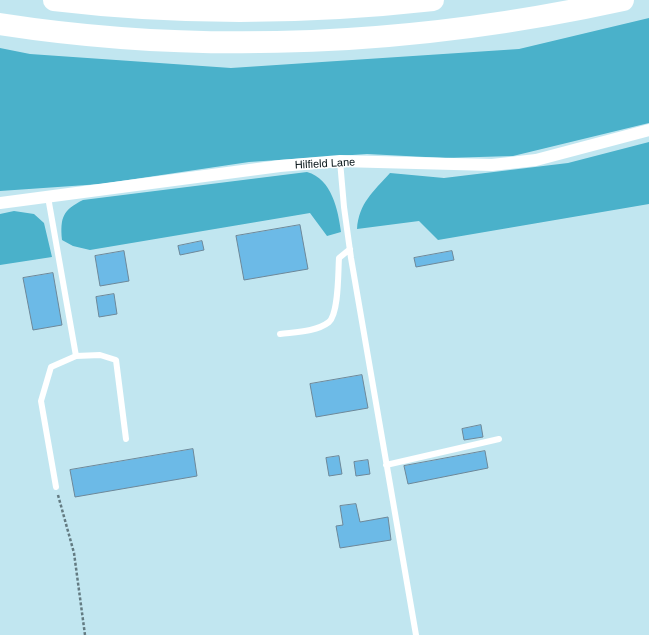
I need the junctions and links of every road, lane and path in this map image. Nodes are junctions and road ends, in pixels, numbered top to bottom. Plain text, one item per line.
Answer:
1 (54, 0) edge
2 (433, 0) edge
3 (623, 0) edge
4 (0, 24) edge
5 (649, 130) edge
6 (340, 161) junction
7 (48, 198) junction
8 (0, 204) edge
9 (350, 249) junction
10 (280, 334) dead end
11 (76, 356) junction
12 (126, 439) dead end
13 (499, 439) dead end
14 (386, 465) junction
15 (56, 487) joint
16 (85, 635) edge
17 (416, 635) edge

1 - 2 highway
3 - 4 highway
5 - 6 street, Hilfield Lane
6 - 7 street, Hilfield Lane
6 - 9 lane
7 - 8 street, Hilfield Lane
7 - 11 lane
9 - 10 lane
9 - 14 lane
11 - 12 lane
11 - 15 lane
13 - 14 lane
14 - 17 lane
15 - 16 path

